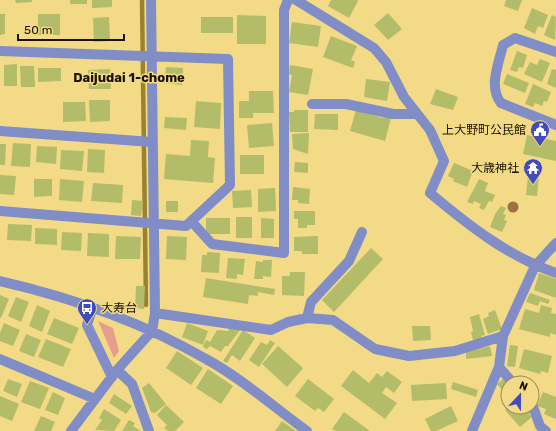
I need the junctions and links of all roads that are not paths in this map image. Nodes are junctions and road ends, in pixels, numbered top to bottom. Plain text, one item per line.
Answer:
1 (151, 0) edge
2 (288, 0) edge
3 (296, 0) edge
4 (0, 51) edge
5 (556, 52) edge
6 (151, 57) junction
7 (312, 104) dead end
8 (417, 114) junction
9 (556, 125) edge
10 (0, 131) edge
11 (152, 142) junction
12 (0, 211) edge
13 (192, 222) junction
14 (152, 224) junction
15 (362, 232) dead end
16 (556, 243) edge
17 (535, 266) junction
18 (556, 273) edge
19 (0, 281) edge
20 (92, 309) junction
21 (155, 313) junction
22 (307, 318) junction
23 (152, 331) junction
24 (503, 336) junction
25 (0, 360) edge
26 (499, 367) junction
27 (115, 374) junction
28 (506, 375) edge
29 (95, 399) junction
30 (536, 415) edge
31 (71, 431) edge
32 (149, 431) edge
33 (307, 431) edge
34 (472, 431) edge
35 (546, 431) edge

1 - 6 street
2 - 13 street
3 - 8 street
4 - 6 street
5 - 9 street
6 - 11 street
6 - 13 street
7 - 8 street
8 - 17 street
10 - 11 street
11 - 14 street
12 - 14 street
13 - 14 street
14 - 21 street
15 - 22 street
16 - 17 street
17 - 18 street
17 - 24 street
19 - 20 street
20 - 23 street
20 - 27 street
21 - 22 street
21 - 23 street
22 - 24 street
23 - 27 street
23 - 33 street
24 - 26 street
25 - 29 street
26 - 28 street
26 - 34 street
27 - 29 street
27 - 32 street
29 - 31 street
30 - 35 street

